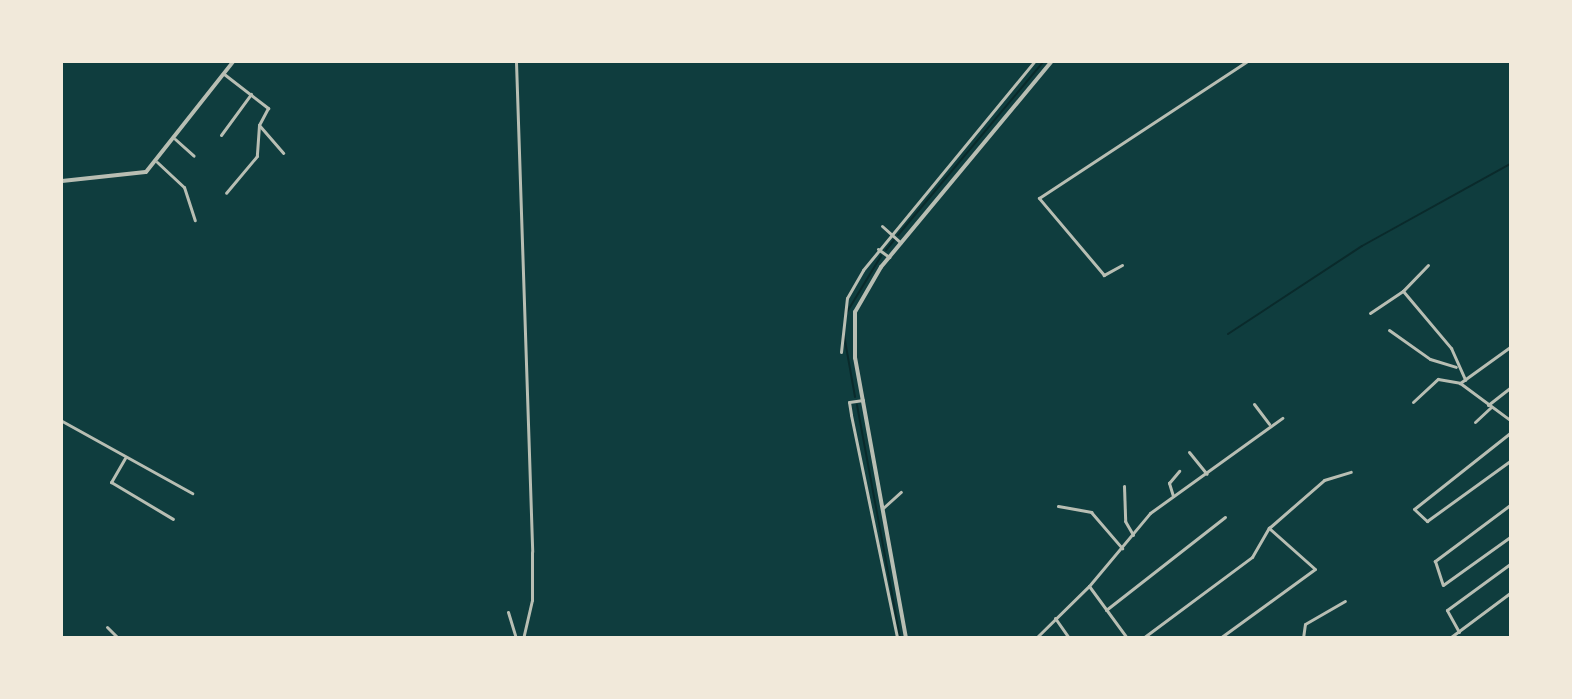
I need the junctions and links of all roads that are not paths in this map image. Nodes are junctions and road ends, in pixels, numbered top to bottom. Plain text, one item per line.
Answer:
1 (233, 62) edge
2 (516, 62) edge
3 (1034, 62) edge
4 (1052, 62) edge
5 (1246, 62) edge
6 (224, 74) junction
7 (251, 94) junction
8 (259, 125) junction
9 (221, 135) dead end
10 (176, 139) junction
11 (284, 153) dead end
12 (194, 156) dead end
13 (157, 162) junction
14 (62, 181) edge
15 (226, 193) dead end
16 (195, 220) dead end
17 (882, 226) dead end
18 (890, 233) junction
19 (901, 243) junction
20 (878, 249) junction
21 (889, 257) junction
22 (1122, 265) dead end
23 (1428, 265) dead end
24 (1403, 291) junction
25 (1370, 313) dead end
26 (1389, 330) dead end
27 (1510, 346) edge
28 (841, 352) dead end
29 (1456, 367) junction
30 (1465, 380) junction
31 (1460, 383) junction
32 (1510, 388) edge
33 (863, 400) junction
34 (1413, 402) dead end
35 (1254, 404) dead end
36 (1490, 406) junction
37 (1282, 418) dead end
38 (1510, 420) edge
39 (62, 421) edge
40 (1475, 422) dead end
41 (1269, 424) junction
42 (1510, 433) edge
43 (1189, 452) dead end
44 (125, 458) junction
45 (1510, 461) edge
46 (1179, 471) dead end
47 (1351, 472) dead end
48 (1207, 474) junction
49 (1124, 486) dead end
50 (901, 492) dead end
51 (192, 493) dead end
52 (1173, 496) junction
53 (1510, 505) edge
54 (1058, 506) dead end
55 (881, 508) junction
56 (1225, 517) dead end
57 (174, 519) dead end
58 (1269, 528) junction
59 (1133, 535) junction
60 (1510, 537) edge
61 (1122, 548) junction
62 (1510, 564) edge
63 (1089, 586) junction
64 (1510, 593) edge
65 (1345, 601) dead end
66 (1106, 610) junction
67 (508, 612) dead end
68 (1055, 618) junction
69 (107, 627) dead end
70 (1459, 632) junction
71 (1301, 636) edge
72 (1451, 637) edge
73 (118, 638) edge
74 (516, 638) edge
75 (523, 638) edge
76 (897, 638) edge
77 (906, 638) edge
78 (1035, 638) edge
79 (1069, 638) edge
80 (1127, 638) edge
81 (1143, 638) edge
82 (1220, 638) edge

1 - 6 street
2 - 75 street
3 - 18 street
4 - 19 street
5 - 22 street
6 - 7 street
6 - 10 street
7 - 8 street
7 - 9 street
8 - 11 street
8 - 15 street
10 - 12 street
10 - 13 street
13 - 14 street
13 - 16 street
17 - 18 street
18 - 19 street
18 - 20 street
19 - 21 street
20 - 21 street
20 - 28 street
21 - 33 street
23 - 24 street
24 - 25 street
24 - 29 street
26 - 29 street
27 - 30 street
29 - 30 street
30 - 31 street
31 - 34 street
31 - 36 street
32 - 36 street
33 - 55 street
33 - 76 street
35 - 41 street
36 - 38 street
36 - 40 street
37 - 41 street
39 - 44 street
41 - 48 street
42 - 45 street
43 - 48 street
44 - 51 street
44 - 57 street
46 - 52 street
47 - 58 street
48 - 52 street
49 - 59 street
50 - 55 street
52 - 59 street
53 - 60 street
54 - 61 street
55 - 77 street
56 - 66 street
58 - 81 street
58 - 82 street
59 - 61 street
61 - 63 street
62 - 70 street
63 - 66 street
63 - 68 street
64 - 70 street
65 - 71 street
66 - 80 street
67 - 74 street
68 - 78 street
68 - 79 street
69 - 73 street
70 - 72 street

